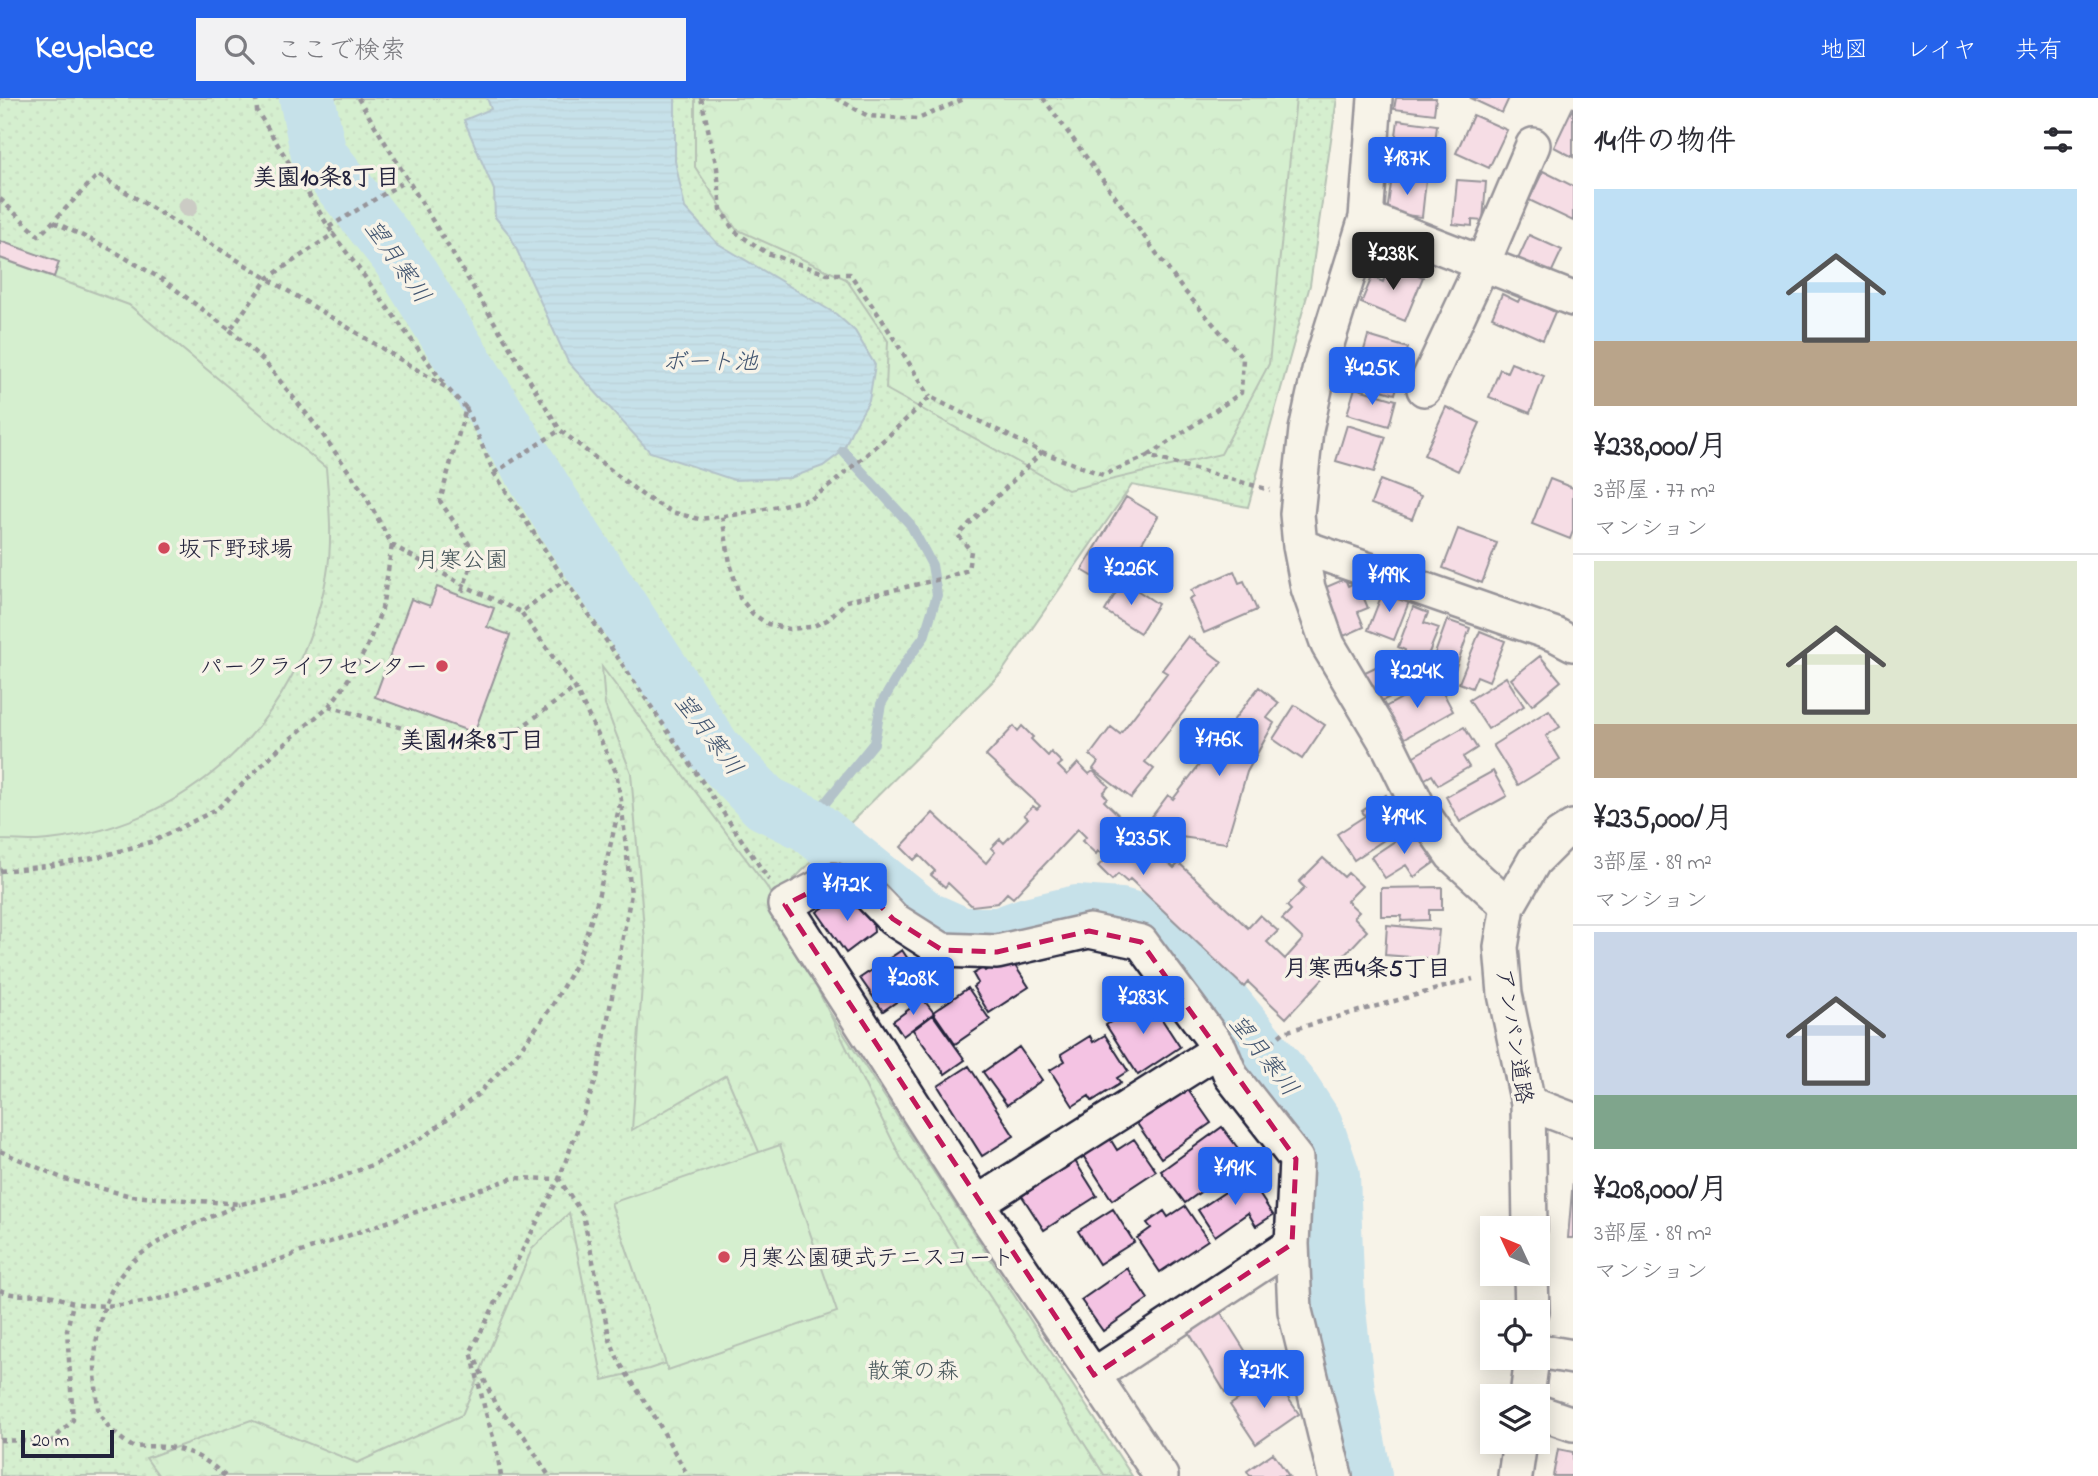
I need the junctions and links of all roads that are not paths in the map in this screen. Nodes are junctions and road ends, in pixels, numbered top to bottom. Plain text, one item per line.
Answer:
1 (1374, 98) edge
2 (1533, 145) dead end
3 (1366, 218) junction
4 (1483, 263) junction
5 (1573, 299) edge
6 (1424, 389) dead end
7 (1300, 546) junction
8 (1573, 644) edge
9 (1573, 827) edge
10 (1508, 906) junction
11 (1220, 1049) junction
12 (1528, 1103) junction
13 (1573, 1120) edge
14 (977, 1203) junction
15 (1530, 1216) edge
16 (1292, 1244) junction
17 (1550, 1353) edge
18 (1573, 1357) edge
19 (1094, 1374) junction
20 (1550, 1416) edge
21 (1573, 1424) edge
22 (1518, 1454) edge
23 (1161, 1476) edge
24 (1335, 1476) edge
25 (1515, 1476) edge

1 - 3 street
2 - 4 street
3 - 4 street
3 - 7 street
4 - 5 street
4 - 6 street
7 - 8 street
7 - 10 street
9 - 10 street, アンパン道路
10 - 12 street, アンパン道路
11 - 14 street
11 - 14 street
11 - 16 street
12 - 13 street
12 - 15 street, アンパン道路
14 - 19 street
16 - 19 street
16 - 24 street
17 - 18 street
19 - 23 street
20 - 21 street
22 - 25 street

